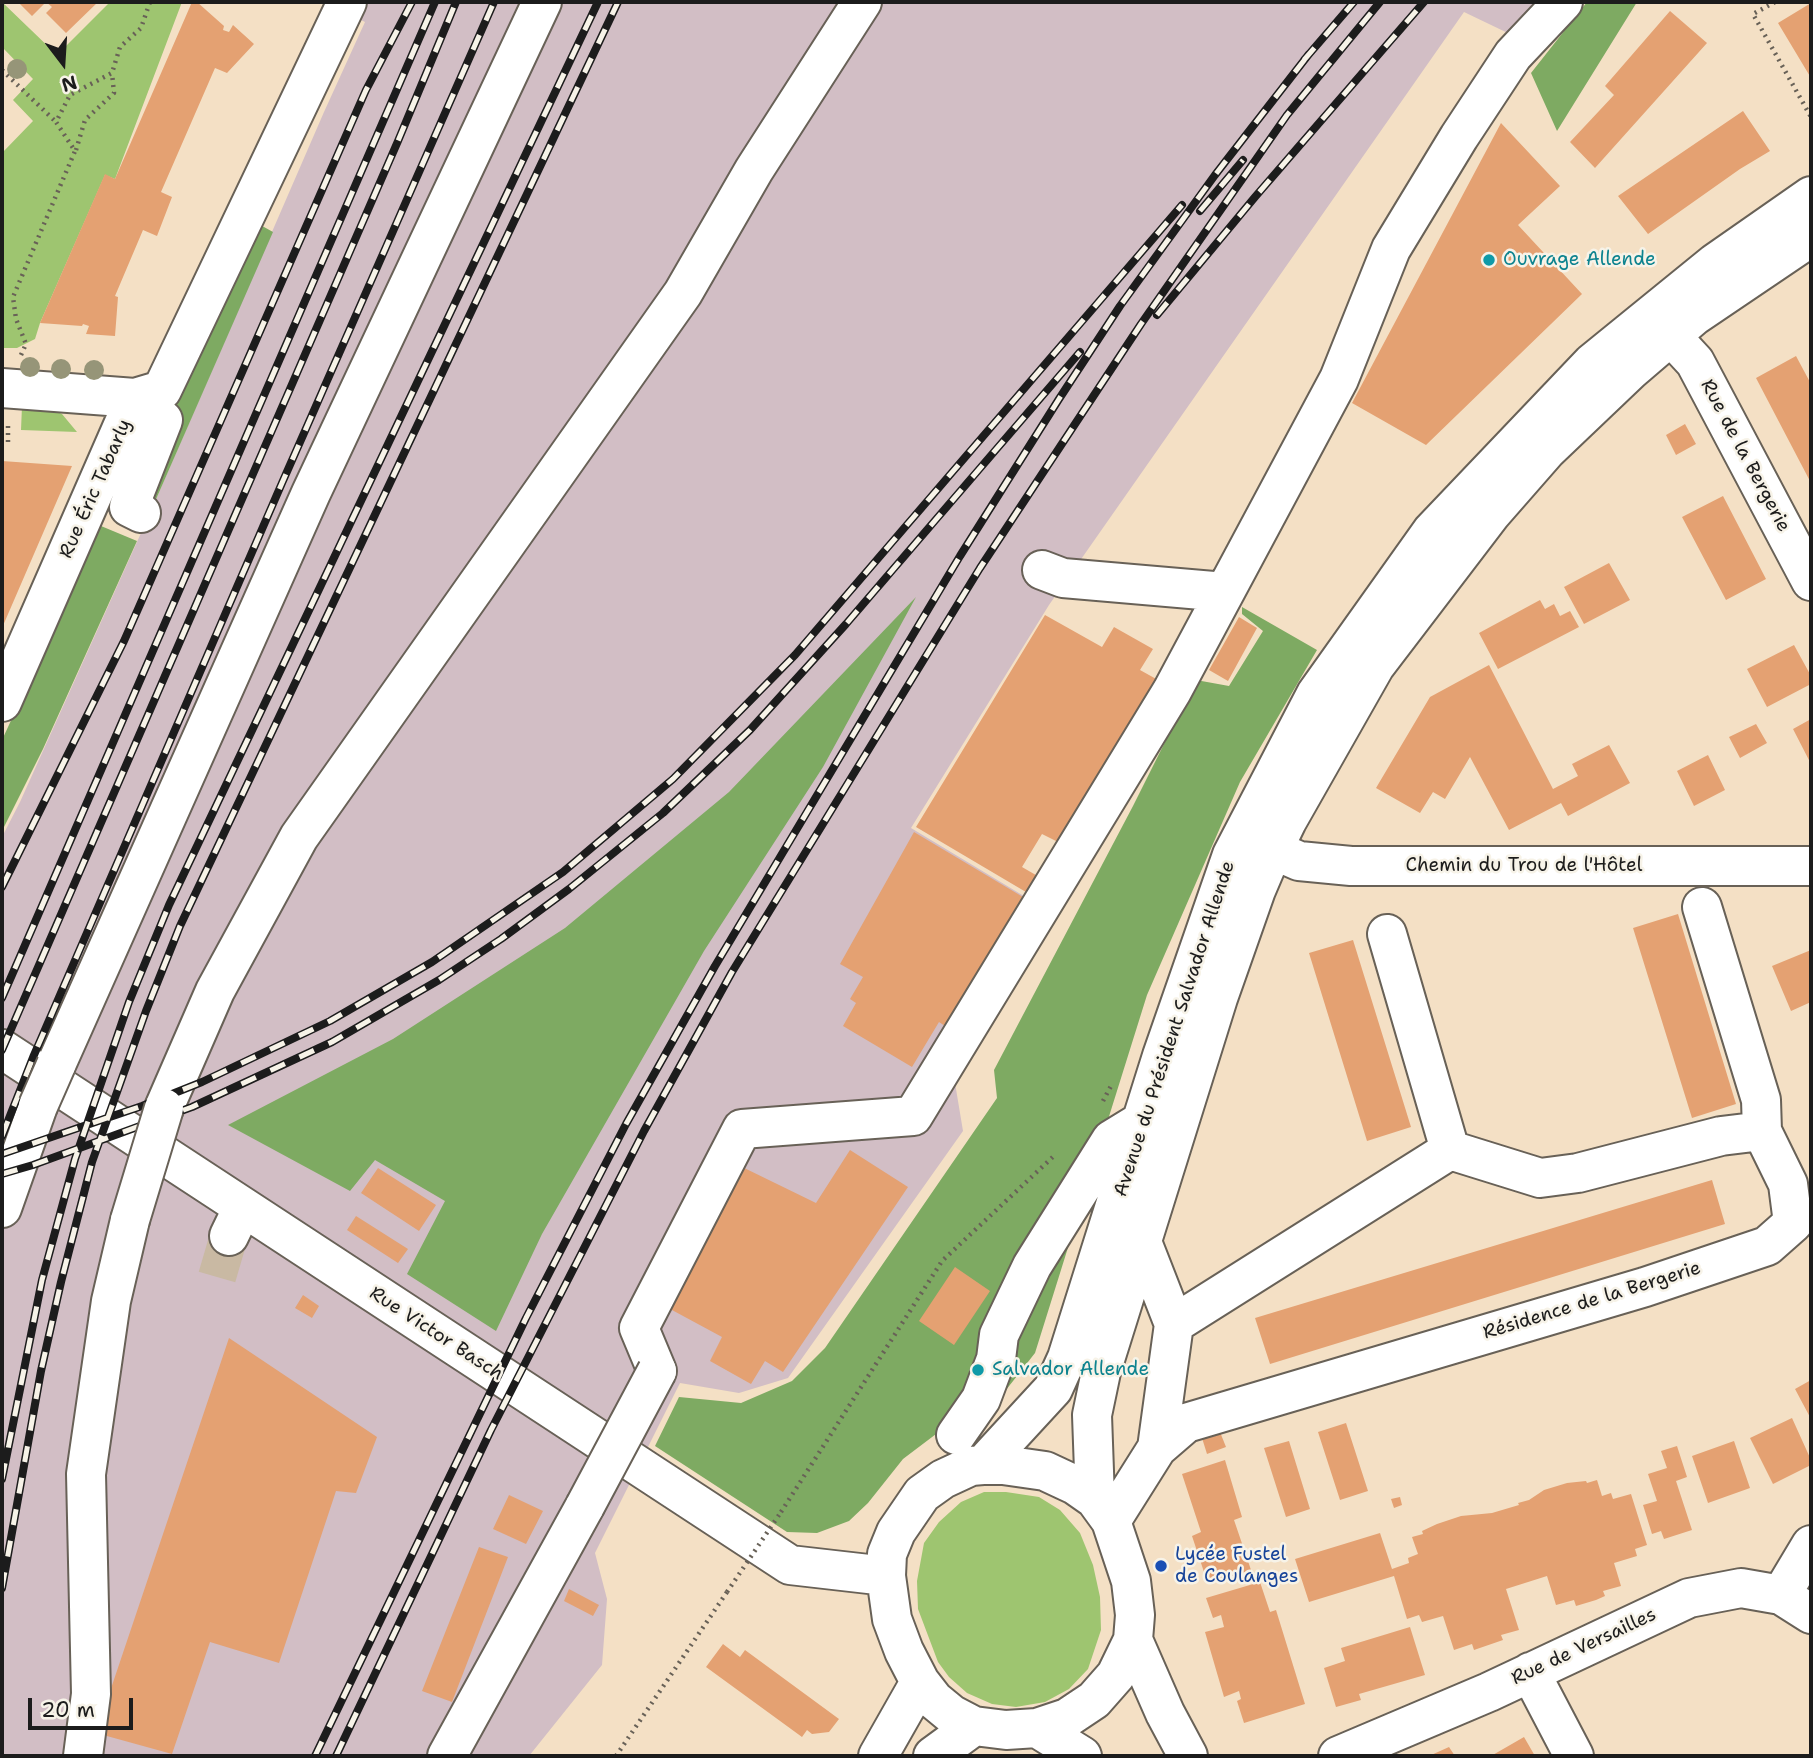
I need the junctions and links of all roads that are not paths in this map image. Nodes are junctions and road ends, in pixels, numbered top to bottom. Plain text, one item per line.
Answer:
1 (347, 2) edge
2 (542, 2) edge
3 (862, 2) edge
4 (1546, 8) edge
5 (1811, 196) edge
6 (1811, 237) edge
7 (1671, 336) junction
8 (6, 388) edge
9 (135, 398) junction
10 (141, 513) dead end
11 (1042, 570) dead end
12 (1811, 581) edge
13 (1225, 593) junction
14 (2, 702) edge
15 (1267, 847) junction
16 (1811, 866) edge
17 (1702, 907) dead end
18 (1387, 933) dead end
19 (2, 1049) edge
20 (1142, 1121) junction
21 (1762, 1130) junction
22 (1450, 1150) junction
23 (2, 1208) edge
24 (1142, 1242) junction
25 (1174, 1324) junction
26 (956, 1435) dead end
27 (1157, 1448) junction
28 (983, 1465) junction
29 (1103, 1510) junction
30 (1811, 1545) edge
31 (886, 1576) junction
32 (1796, 1605) edge
33 (1133, 1640) junction
34 (1530, 1672) junction
35 (920, 1682) junction
36 (974, 1726) junction
37 (1037, 1728) junction
38 (1182, 1745) edge
39 (83, 1756) edge
40 (447, 1756) edge
41 (878, 1756) edge
42 (933, 1756) edge
43 (1082, 1756) edge
44 (1210, 1756) edge
45 (1338, 1756) edge
46 (1574, 1756) edge

1 - 9 street
2 - 23 street, bridge
3 - 39 street, bridge
4 - 13 street
5 - 15 street, Avenue du Président Salvador Allende
6 - 7 street, Avenue du Président Salvador Allende
7 - 12 street, Rue de la Bergerie
7 - 15 street, Avenue du Président Salvador Allende
8 - 9 street, Rue Éric Tabarly
9 - 10 street
9 - 14 street, Rue Éric Tabarly
11 - 13 street
13 - 40 street, bridge
15 - 16 street, Chemin du Trou de l'Hôtel
15 - 20 street, Avenue du Président Salvador Allende
15 - 24 street, Avenue du Président Salvador Allende
17 - 21 street, Résidence de la Bergerie
18 - 22 street
19 - 31 street, Rue Victor Basch
20 - 26 street
20 - 28 street, Avenue du Président Salvador Allende
21 - 22 street
21 - 27 street, Résidence de la Bergerie
22 - 25 street
24 - 25 street
24 - 29 street, Avenue du Président Salvador Allende
25 - 27 street
27 - 29 street, Résidence de la Bergerie
28 - 29 street
28 - 31 street
29 - 33 street, Avenue du Président Salvador Allende
30 - 32 street, Rue de Versailles
31 - 35 street
32 - 34 street, Rue de Versailles
33 - 37 street
33 - 38 street
34 - 45 street, Rue de Versailles
34 - 46 street
35 - 36 street
35 - 41 street
36 - 37 street
36 - 42 street
37 - 43 street
38 - 44 street

